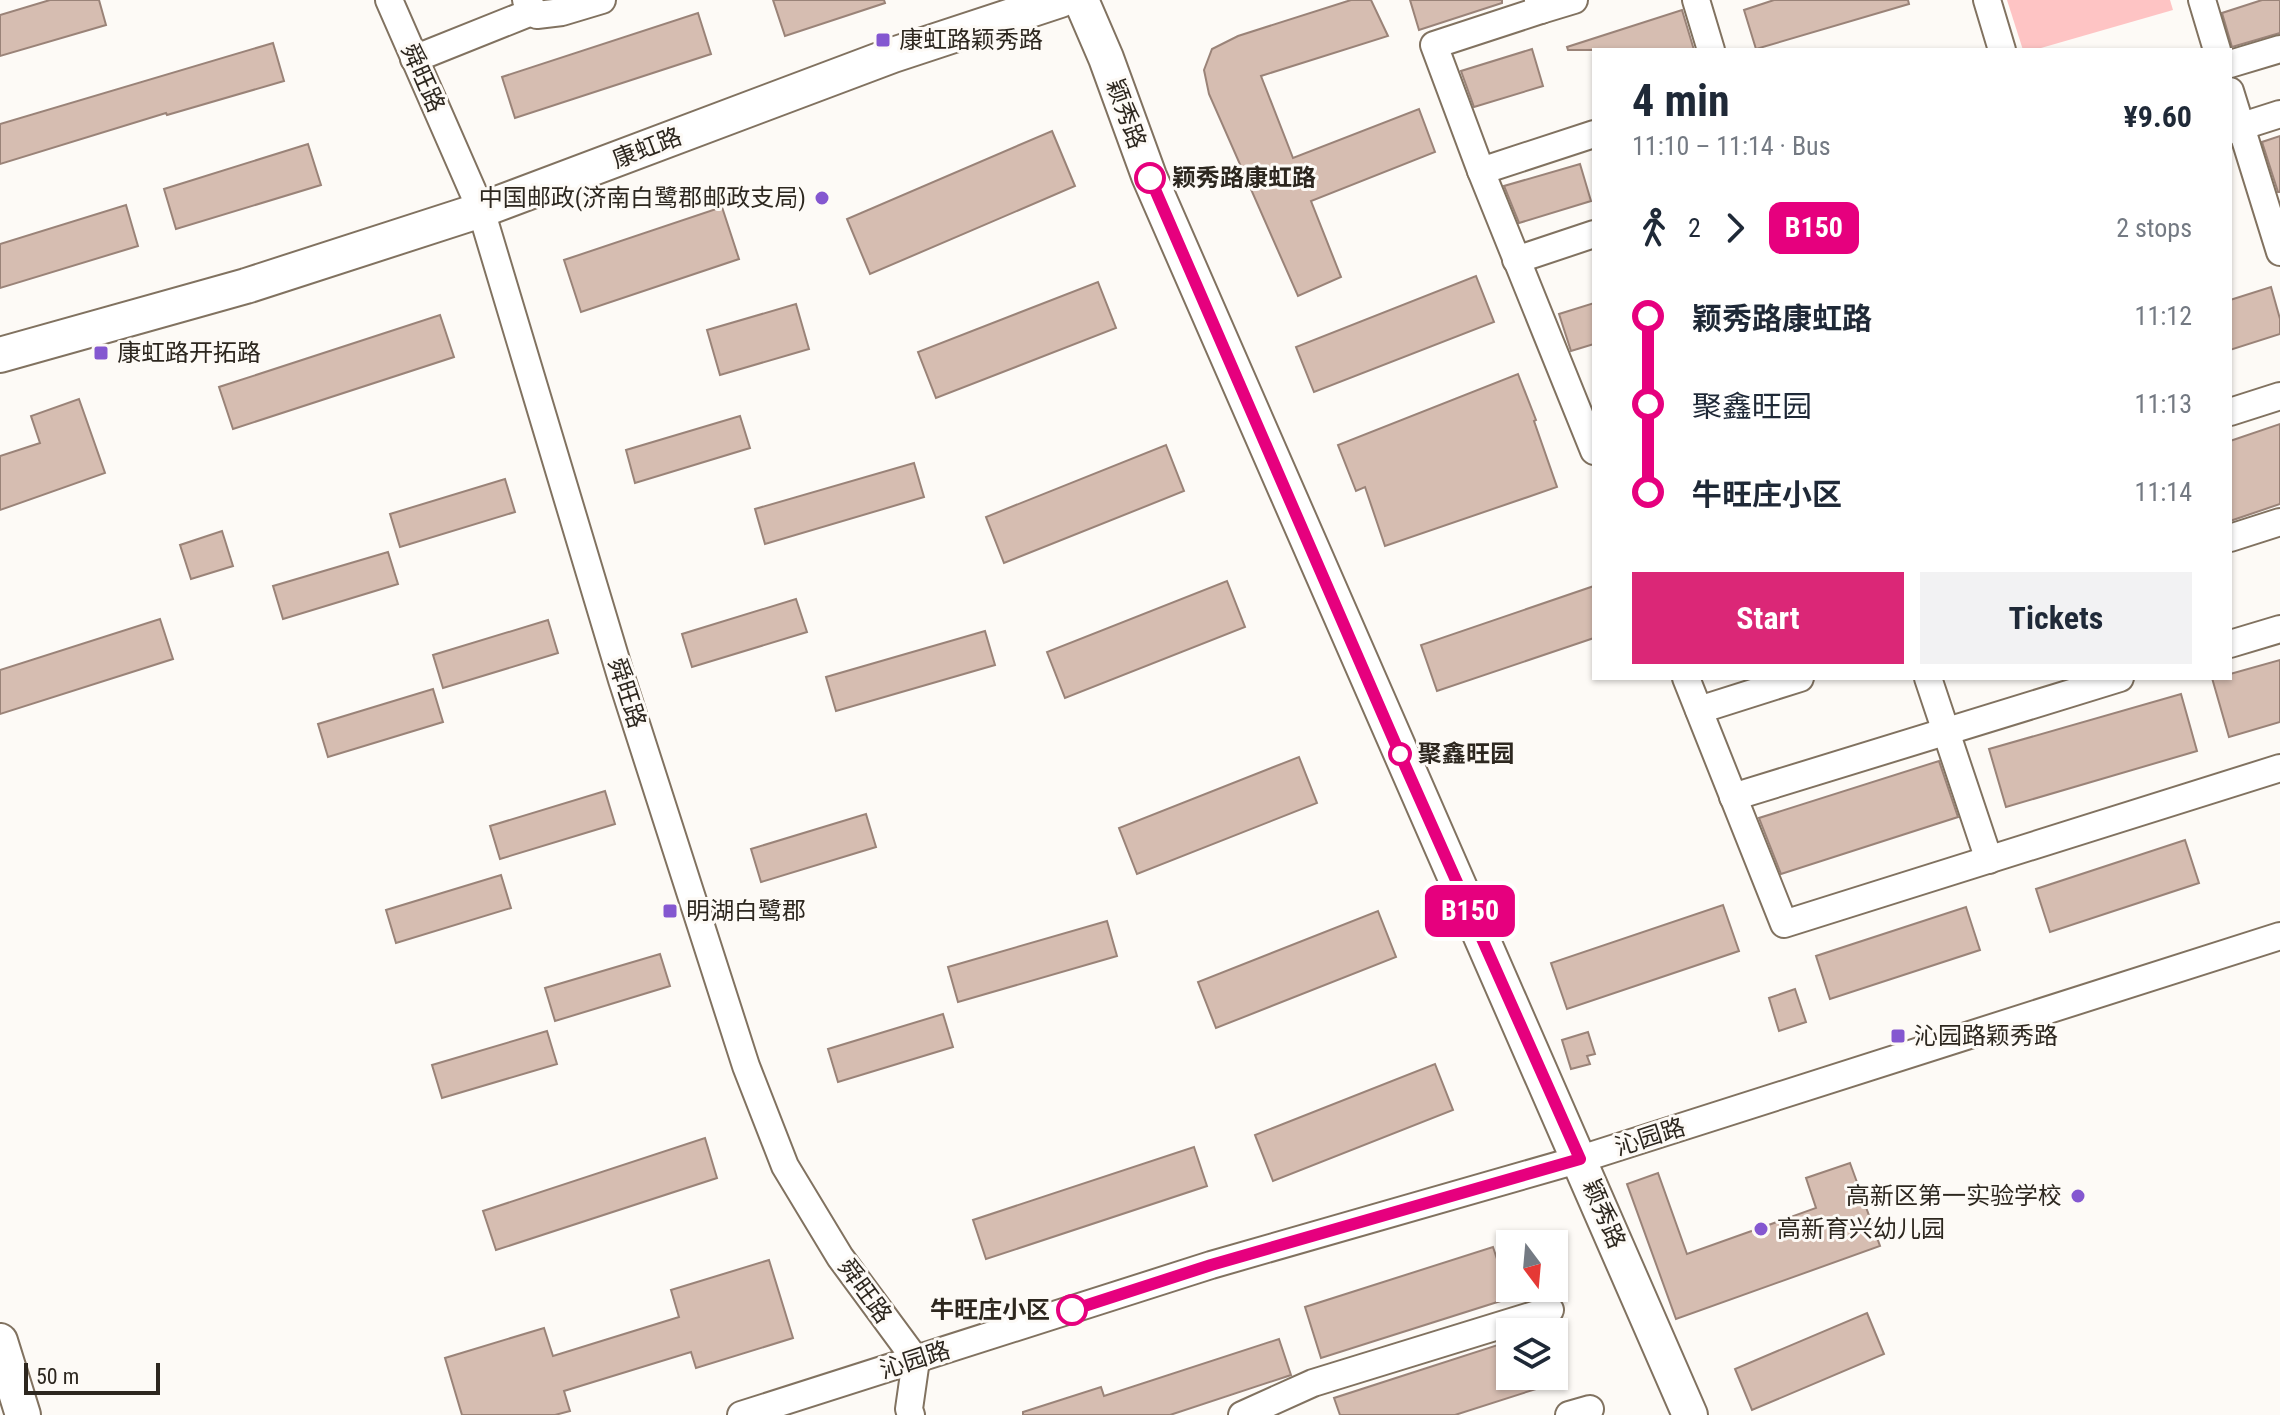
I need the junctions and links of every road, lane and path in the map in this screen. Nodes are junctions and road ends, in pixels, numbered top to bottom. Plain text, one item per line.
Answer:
1 (389, 0) edge
2 (602, 0) edge
3 (1060, 0) edge
4 (1081, 0) edge
5 (1574, 0) edge
6 (1696, 0) edge
7 (1987, 0) edge
8 (2202, 0) edge
9 (1540, 5) edge
10 (530, 6) edge
11 (1710, 48) edge
12 (2001, 48) edge
13 (2216, 48) edge
14 (2280, 49) edge
15 (414, 59) junction
16 (2232, 63) edge
17 (2232, 103) edge
18 (2280, 114) edge
19 (2236, 128) edge
20 (1592, 135) edge
21 (1481, 171) junction
22 (481, 210) junction
23 (1592, 235) edge
24 (2280, 252) edge
25 (1516, 260) junction
26 (0, 355) edge
27 (2280, 396) edge
28 (2232, 411) edge
29 (1592, 446) edge
30 (2280, 522) edge
31 (2232, 537) edge
32 (2280, 629) edge
33 (2232, 643) edge
34 (1687, 680) edge
35 (1794, 680) edge
36 (1929, 680) edge
37 (2114, 680) edge
38 (1699, 710) junction
39 (1946, 732) junction
40 (2280, 768) edge
41 (1733, 797) junction
42 (1989, 860) junction
43 (2280, 936) edge
44 (1580, 1159) junction
45 (1550, 1310) dead end
46 (0, 1341) edge
47 (916, 1360) junction
48 (23, 1415) edge
49 (741, 1415) edge
50 (911, 1415) edge
51 (1242, 1415) edge
52 (1690, 1415) edge

1 - 15 street, 舜旺路
2 - 10 street
3 - 22 main road, 康虹路
4 - 44 main road, 颖秀路
5 - 9 street
6 - 11 street
7 - 12 street
8 - 13 street
9 - 21 street
10 - 15 street
14 - 16 street
15 - 22 street, 舜旺路
17 - 19 street
18 - 19 street
19 - 24 street
20 - 21 street
21 - 25 street
22 - 26 main road, 康虹路
22 - 47 street, 舜旺路
23 - 25 street
25 - 29 street
27 - 28 street
30 - 31 street
32 - 33 street
34 - 38 street
35 - 38 street
36 - 39 street
37 - 39 street
38 - 41 street
39 - 41 street
39 - 42 street
40 - 42 street
41 - 42 street
43 - 44 street, 沁园路
44 - 47 street, 沁园路
44 - 52 main road, 颖秀路
45 - 51 street
46 - 48 main road
47 - 49 street, 沁园路
47 - 50 street

